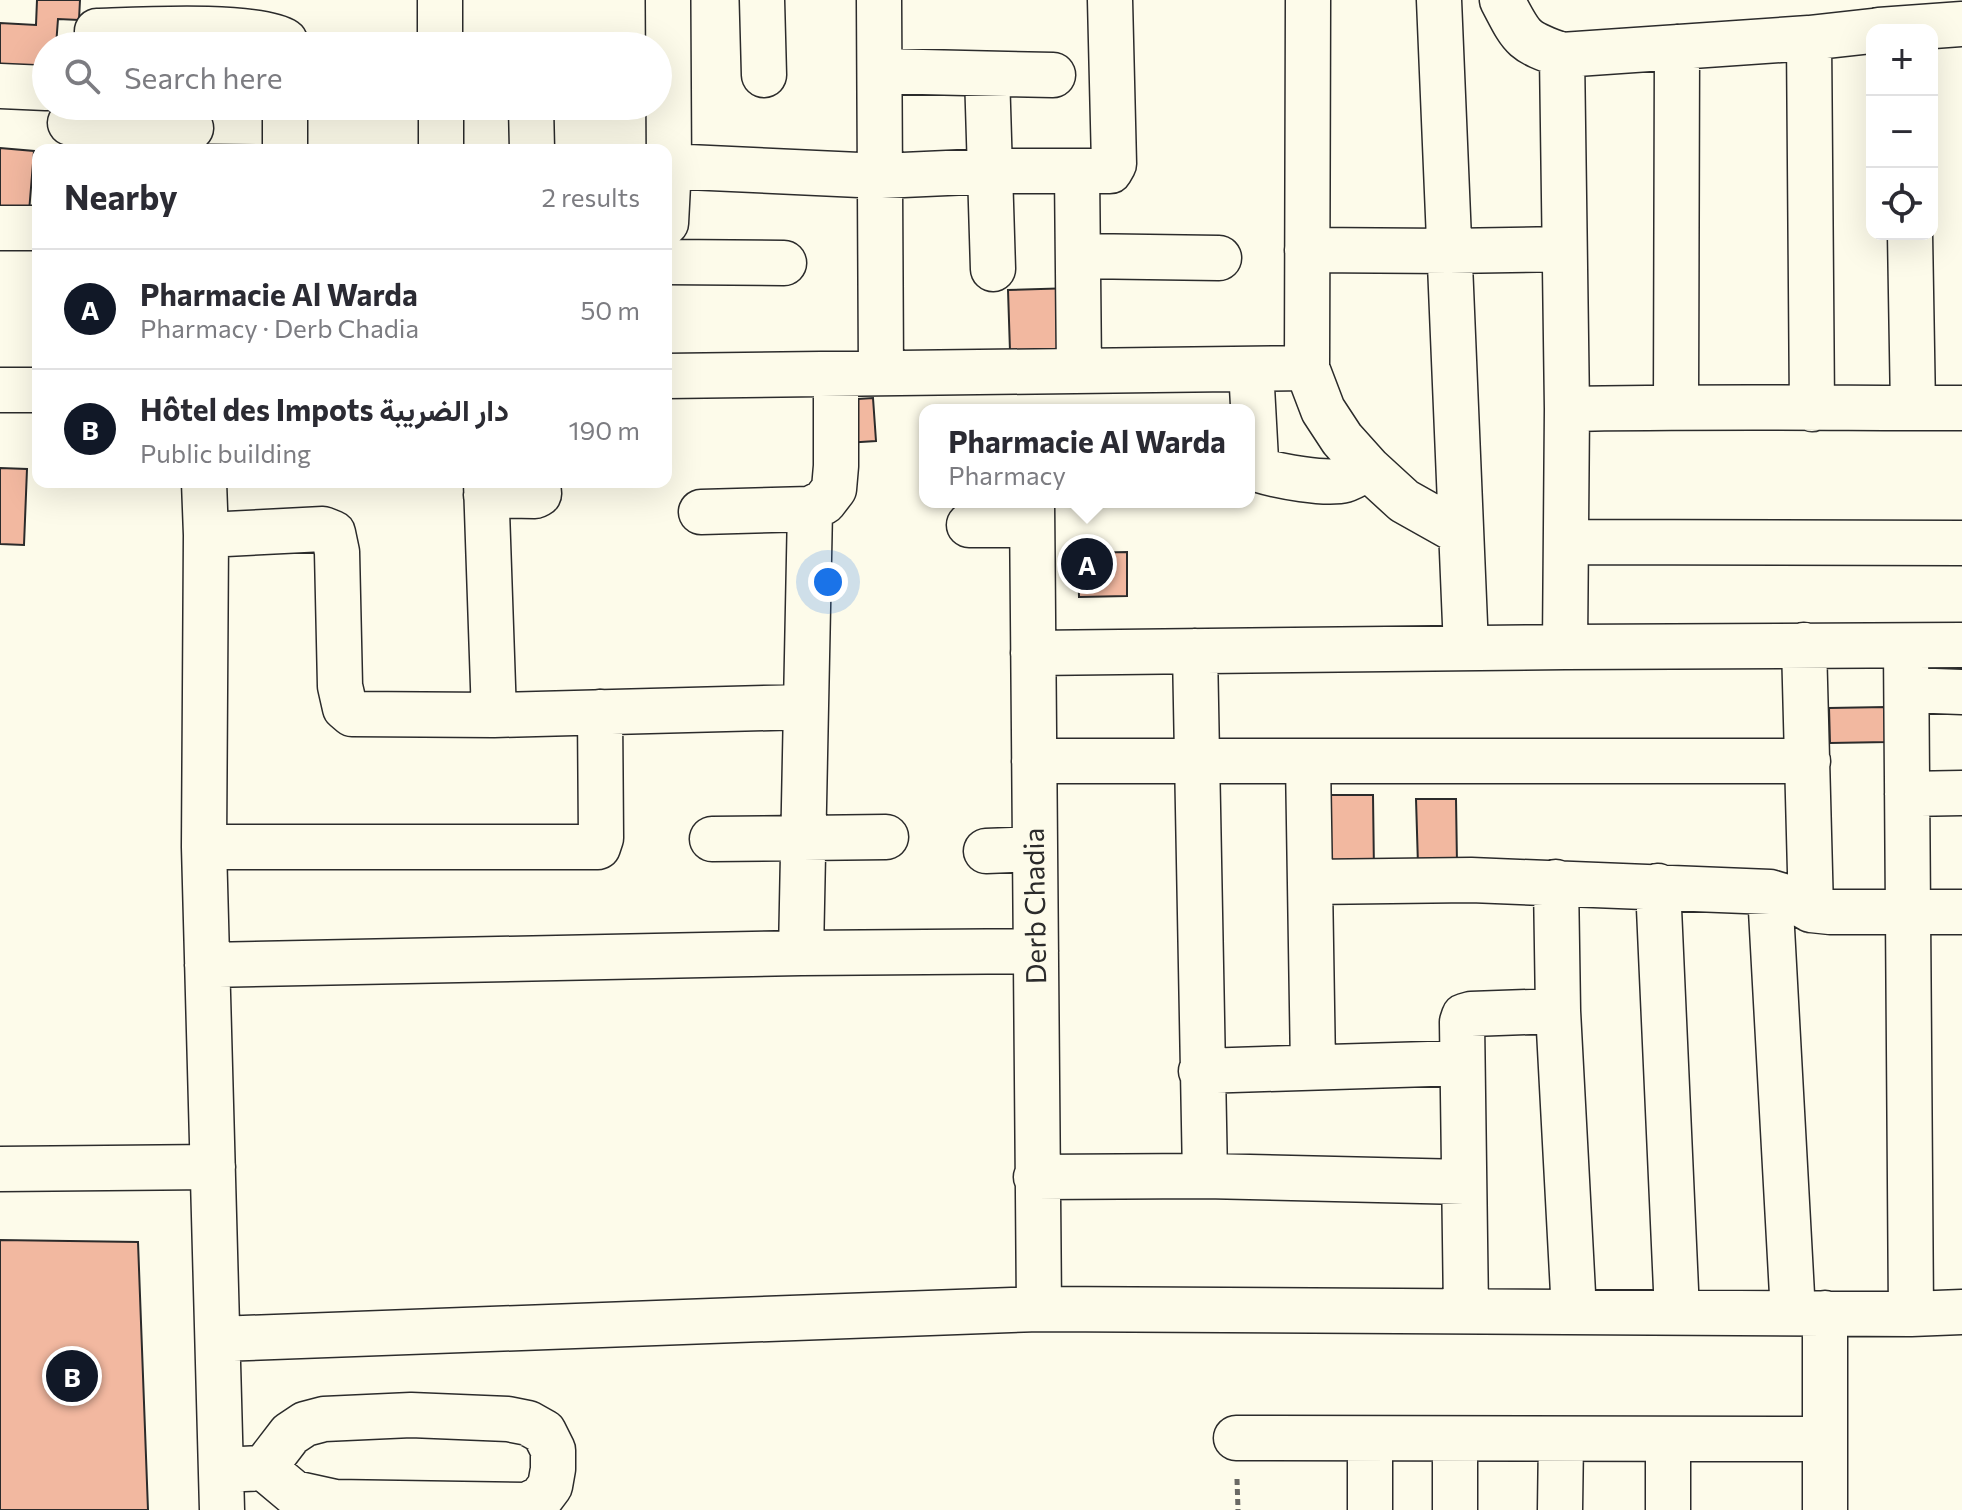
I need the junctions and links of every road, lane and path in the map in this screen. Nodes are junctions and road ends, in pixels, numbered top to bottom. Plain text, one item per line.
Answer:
1 (440, 0) edge
2 (668, 0) edge
3 (762, 0) edge
4 (879, 0) edge
5 (1110, 0) edge
6 (1308, 0) edge
7 (1439, 0) edge
8 (1502, 0) edge
9 (206, 15) edge
10 (1962, 24) edge
11 (96, 26) edge
12 (1938, 26) edge
13 (264, 32) edge
14 (440, 32) edge
15 (668, 32) edge
16 (1866, 32) edge
17 (1809, 38) junction
18 (1677, 47) junction
19 (1562, 55) junction
20 (880, 71) junction
21 (987, 74) junction
22 (764, 75) dead end
23 (1053, 75) dead end
24 (0, 86) edge
25 (32, 87) edge
26 (285, 120) edge
27 (441, 120) edge
28 (531, 120) edge
29 (667, 120) edge
30 (70, 126) edge
31 (191, 128) dead end
32 (285, 144) edge
33 (441, 144) edge
34 (532, 144) edge
35 (667, 144) edge
36 (672, 166) edge
37 (991, 171) junction
38 (1077, 171) junction
39 (881, 176) junction
40 (0, 228) edge
41 (32, 228) edge
42 (1910, 240) edge
43 (1564, 249) junction
44 (1307, 250) junction
45 (1449, 251) junction
46 (1078, 256) junction
47 (1219, 258) dead end
48 (672, 262) edge
49 (784, 263) dead end
50 (993, 269) dead end
51 (1307, 368) junction
52 (1251, 369) junction
53 (1079, 371) junction
54 (881, 373) junction
55 (836, 374) junction
56 (672, 376) edge
57 (0, 390) edge
58 (32, 390) edge
59 (1032, 391) edge
60 (1253, 404) edge
61 (1676, 406) junction
62 (1913, 408) junction
63 (1962, 408) edge
64 (1567, 409) junction
65 (1812, 409) junction
66 (1255, 442) edge
67 (1368, 468) junction
68 (204, 488) edge
69 (486, 488) edge
70 (538, 488) edge
71 (810, 509) junction
72 (701, 512) dead end
73 (1032, 514) edge
74 (969, 525) dead end
75 (1461, 533) junction
76 (206, 535) junction
77 (1566, 542) junction
78 (1962, 543) edge
79 (1804, 645) junction
80 (1962, 645) edge
81 (1906, 646) junction
82 (1565, 647) junction
83 (1466, 648) junction
84 (1195, 651) junction
85 (1033, 653) junction
86 (1907, 690) junction
87 (1962, 692) edge
88 (806, 707) junction
89 (600, 712) junction
90 (494, 715) junction
91 (1034, 761) junction
92 (1197, 761) junction
93 (1308, 761) junction
94 (1808, 761) junction
95 (1962, 793) edge
96 (1907, 794) junction
97 (804, 837) junction
98 (886, 837) dead end
99 (712, 839) dead end
100 (204, 847) junction
101 (1035, 849) junction
102 (986, 851) dead end
103 (1310, 882) junction
104 (1556, 882) junction
105 (1658, 886) junction
106 (1770, 892) junction
107 (1811, 910) junction
108 (1908, 912) junction
109 (1962, 912) edge
110 (1036, 951) junction
111 (801, 953) junction
112 (207, 965) junction
113 (1558, 1011) junction
114 (1462, 1063) junction
115 (1313, 1067) junction
116 (1201, 1071) junction
117 (213, 1167) junction
118 (0, 1169) edge
119 (1205, 1176) junction
120 (1036, 1177) junction
121 (1464, 1182) junction
122 (1039, 1309) junction
123 (1466, 1311) junction
124 (1574, 1312) junction
125 (1677, 1312) junction
126 (1962, 1312) edge
127 (1809, 1313) junction
128 (1911, 1314) junction
129 (218, 1339) junction
130 (1236, 1438) dead end
131 (1370, 1439) junction
132 (1561, 1439) junction
133 (1668, 1439) junction
134 (1825, 1439) junction
135 (1455, 1440) junction
136 (264, 1468) junction
137 (222, 1490) edge
138 (1370, 1510) edge
139 (1455, 1510) edge
140 (1560, 1510) edge
141 (1668, 1510) edge
142 (1825, 1510) edge

1 - 14 street
2 - 15 street
3 - 22 street
4 - 20 street
5 - 38 street
6 - 44 street
7 - 45 street
8 - 19 street
9 - 11 street
9 - 13 street
10 - 12 street
16 - 17 street
17 - 18 street
17 - 65 street
18 - 19 street
18 - 61 street
19 - 43 street
20 - 21 street
20 - 39 street
21 - 23 street
21 - 37 street
24 - 25 street
26 - 32 street
27 - 33 street
28 - 34 street
29 - 35 street
30 - 31 street
36 - 39 street
37 - 38 street
37 - 39 street
37 - 50 street
38 - 46 street
39 - 54 street
40 - 41 street
42 - 62 street
43 - 45 street
43 - 64 street
44 - 45 street
44 - 51 street
45 - 75 street
46 - 47 street
46 - 53 street
48 - 49 street
51 - 52 street
51 - 67 street
52 - 53 street
52 - 60 street
53 - 59 street
54 - 55 street
54 - 59 street
55 - 56 street
55 - 71 street
57 - 58 street
61 - 64 street
61 - 65 street
62 - 63 street
62 - 65 street
64 - 77 street
66 - 67 street
67 - 75 street
68 - 76 street
69 - 70 street
69 - 90 street
71 - 72 street
71 - 88 street
73 - 74 street
73 - 85 street, Derb Chadia
75 - 83 street
76 - 90 street
76 - 100 street
77 - 78 street
77 - 82 street
79 - 81 street
79 - 82 street
79 - 94 street
80 - 81 street
81 - 86 street
82 - 83 street
83 - 84 street
84 - 85 street
84 - 92 street
85 - 91 street, Derb Chadia
86 - 87 street
86 - 96 street
88 - 89 street
88 - 97 street
89 - 90 street
89 - 100 street
91 - 92 street
91 - 101 street, Derb Chadia
92 - 93 street
92 - 116 street
93 - 94 street
93 - 103 street
94 - 107 street
95 - 96 street
96 - 108 street
97 - 98 street
97 - 99 street
97 - 111 street
100 - 112 street
101 - 102 street
101 - 110 street, Derb Chadia
103 - 104 street
103 - 115 street
104 - 105 street
104 - 113 street
105 - 106 street
105 - 125 street
106 - 107 street
106 - 127 street
107 - 108 street
108 - 109 street
108 - 128 street
110 - 111 street
110 - 120 street, Derb Chadia
111 - 112 street
112 - 117 street
113 - 114 street
113 - 124 street
114 - 115 street
114 - 121 street
115 - 116 street
116 - 119 street
117 - 118 street
117 - 129 street
119 - 120 street
119 - 121 street
120 - 122 street, Derb Chadia
121 - 123 street
122 - 123 street
122 - 129 street
123 - 124 street
124 - 125 street
125 - 127 street
126 - 128 street
127 - 128 street
127 - 134 street
129 - 137 street
130 - 131 street
131 - 135 street
131 - 138 street
132 - 133 street
132 - 135 street
132 - 140 street
133 - 134 street
133 - 141 street
134 - 142 street
135 - 139 street
136 - 136 street
136 - 137 street

